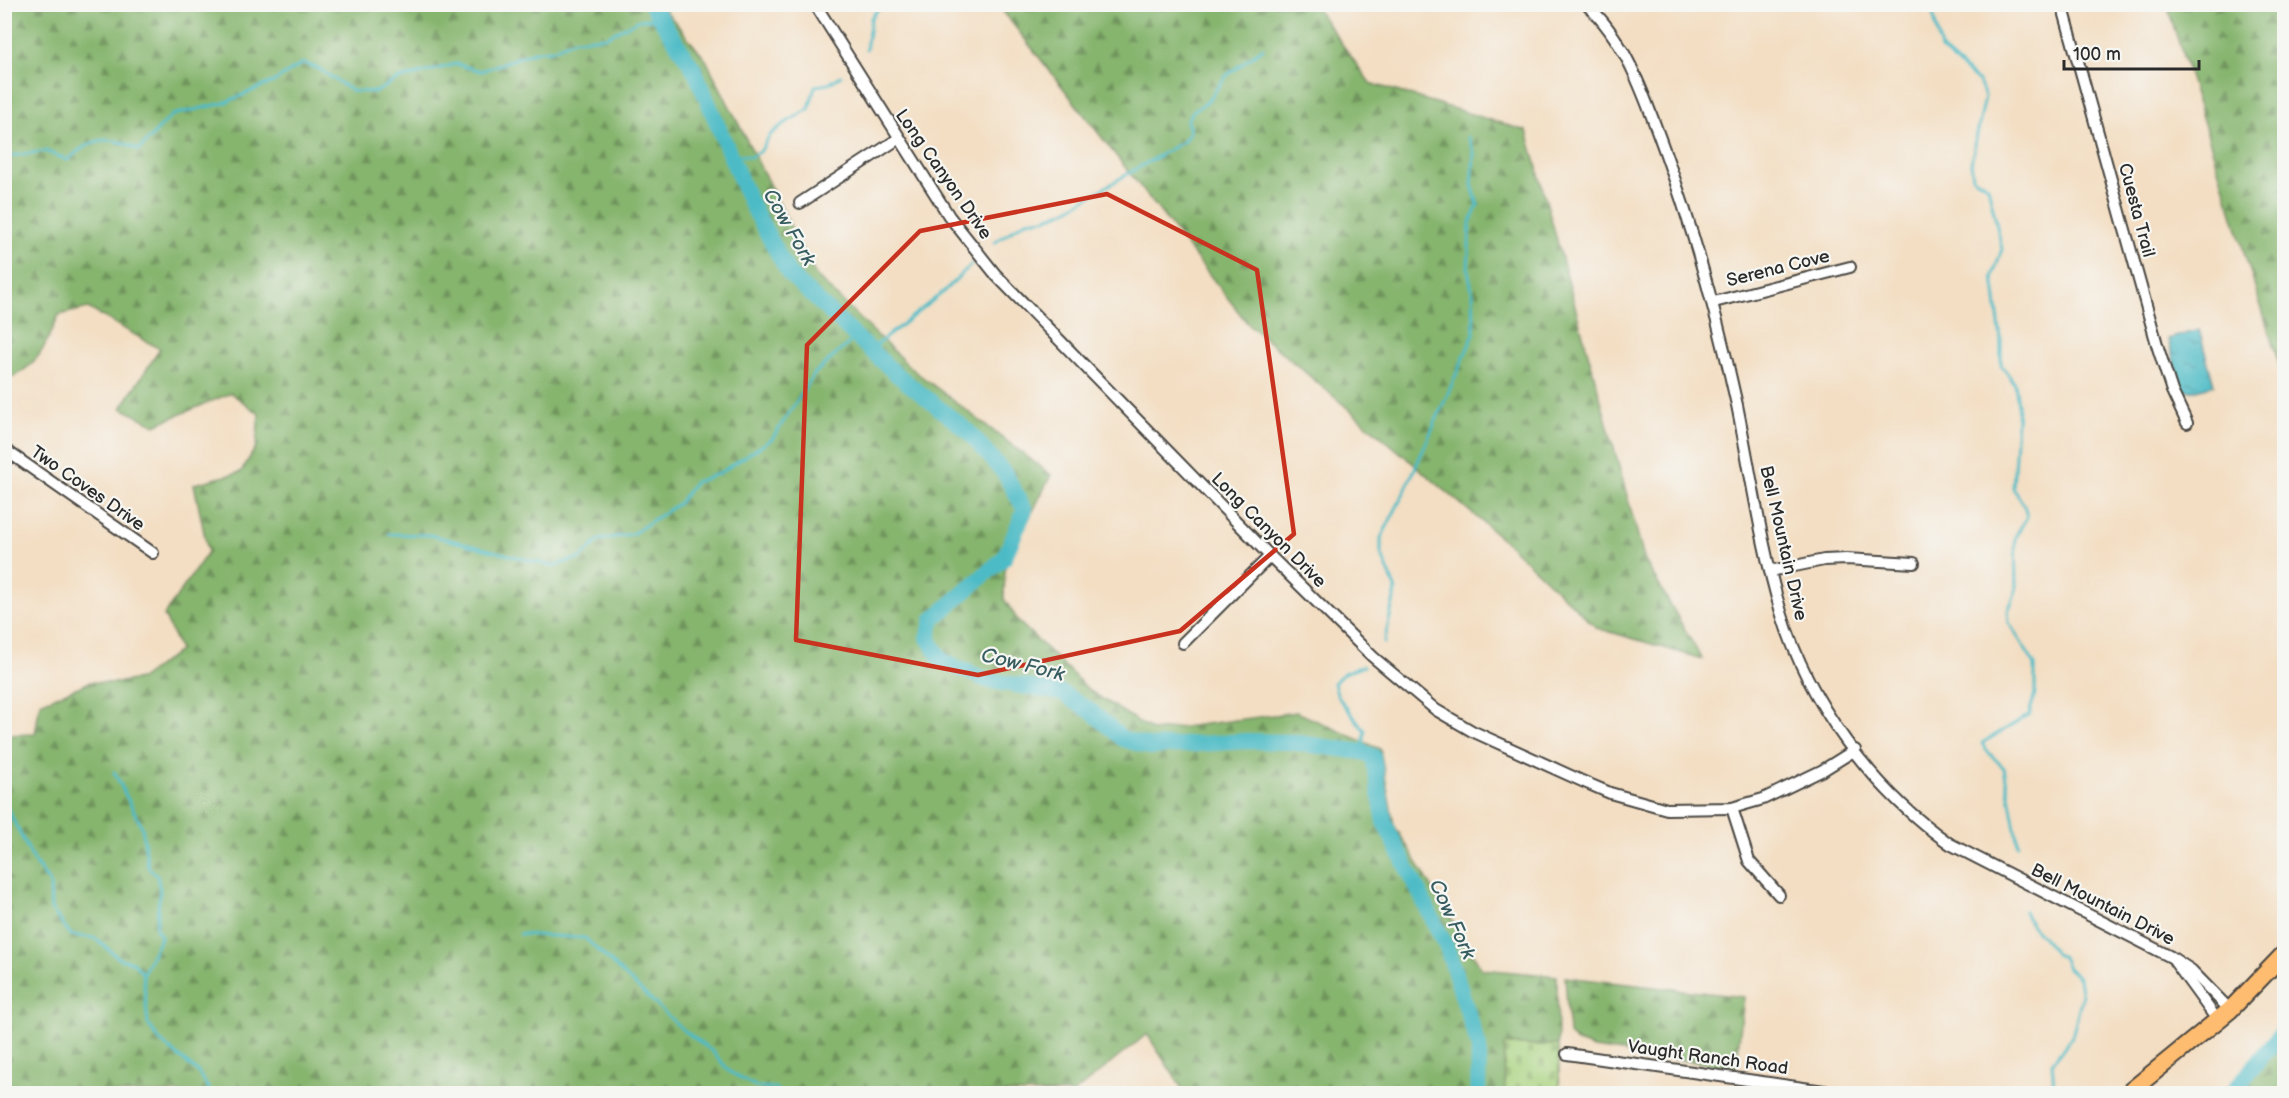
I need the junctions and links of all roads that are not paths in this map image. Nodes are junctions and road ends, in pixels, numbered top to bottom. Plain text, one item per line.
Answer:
1 (815, 4) edge
2 (2062, 4) edge
3 (1587, 5) edge
4 (898, 139) junction
5 (800, 202) dead end
6 (1850, 267) dead end
7 (1714, 302) junction
8 (2187, 423) dead end
9 (4, 449) edge
10 (153, 553) dead end
11 (1270, 556) junction
12 (1914, 563) dead end
13 (1770, 571) junction
14 (1183, 643) dead end
15 (1855, 750) junction
16 (1732, 808) junction
17 (1779, 894) dead end
18 (2284, 954) edge
19 (2171, 957) junction
20 (2224, 1015) junction
21 (1567, 1054) dead end
22 (1845, 1094) edge
23 (2127, 1094) edge

1 - 4 street, Long Canyon Drive
2 - 8 street, Cuesta Trail
3 - 7 street, Bell Mountain Drive
4 - 5 street
4 - 11 street, Long Canyon Drive
6 - 7 street, Serena Cove
7 - 13 street, Bell Mountain Drive
9 - 10 street, Two Coves Drive
11 - 14 street
11 - 16 street, Long Canyon Drive
12 - 13 street
13 - 15 street, Bell Mountain Drive
15 - 16 street, Long Canyon Drive
15 - 19 street, Bell Mountain Drive
16 - 17 street
18 - 20 main road
19 - 20 street
19 - 20 street, Bell Mountain Drive
20 - 23 main road
21 - 22 street, Vaught Ranch Road

